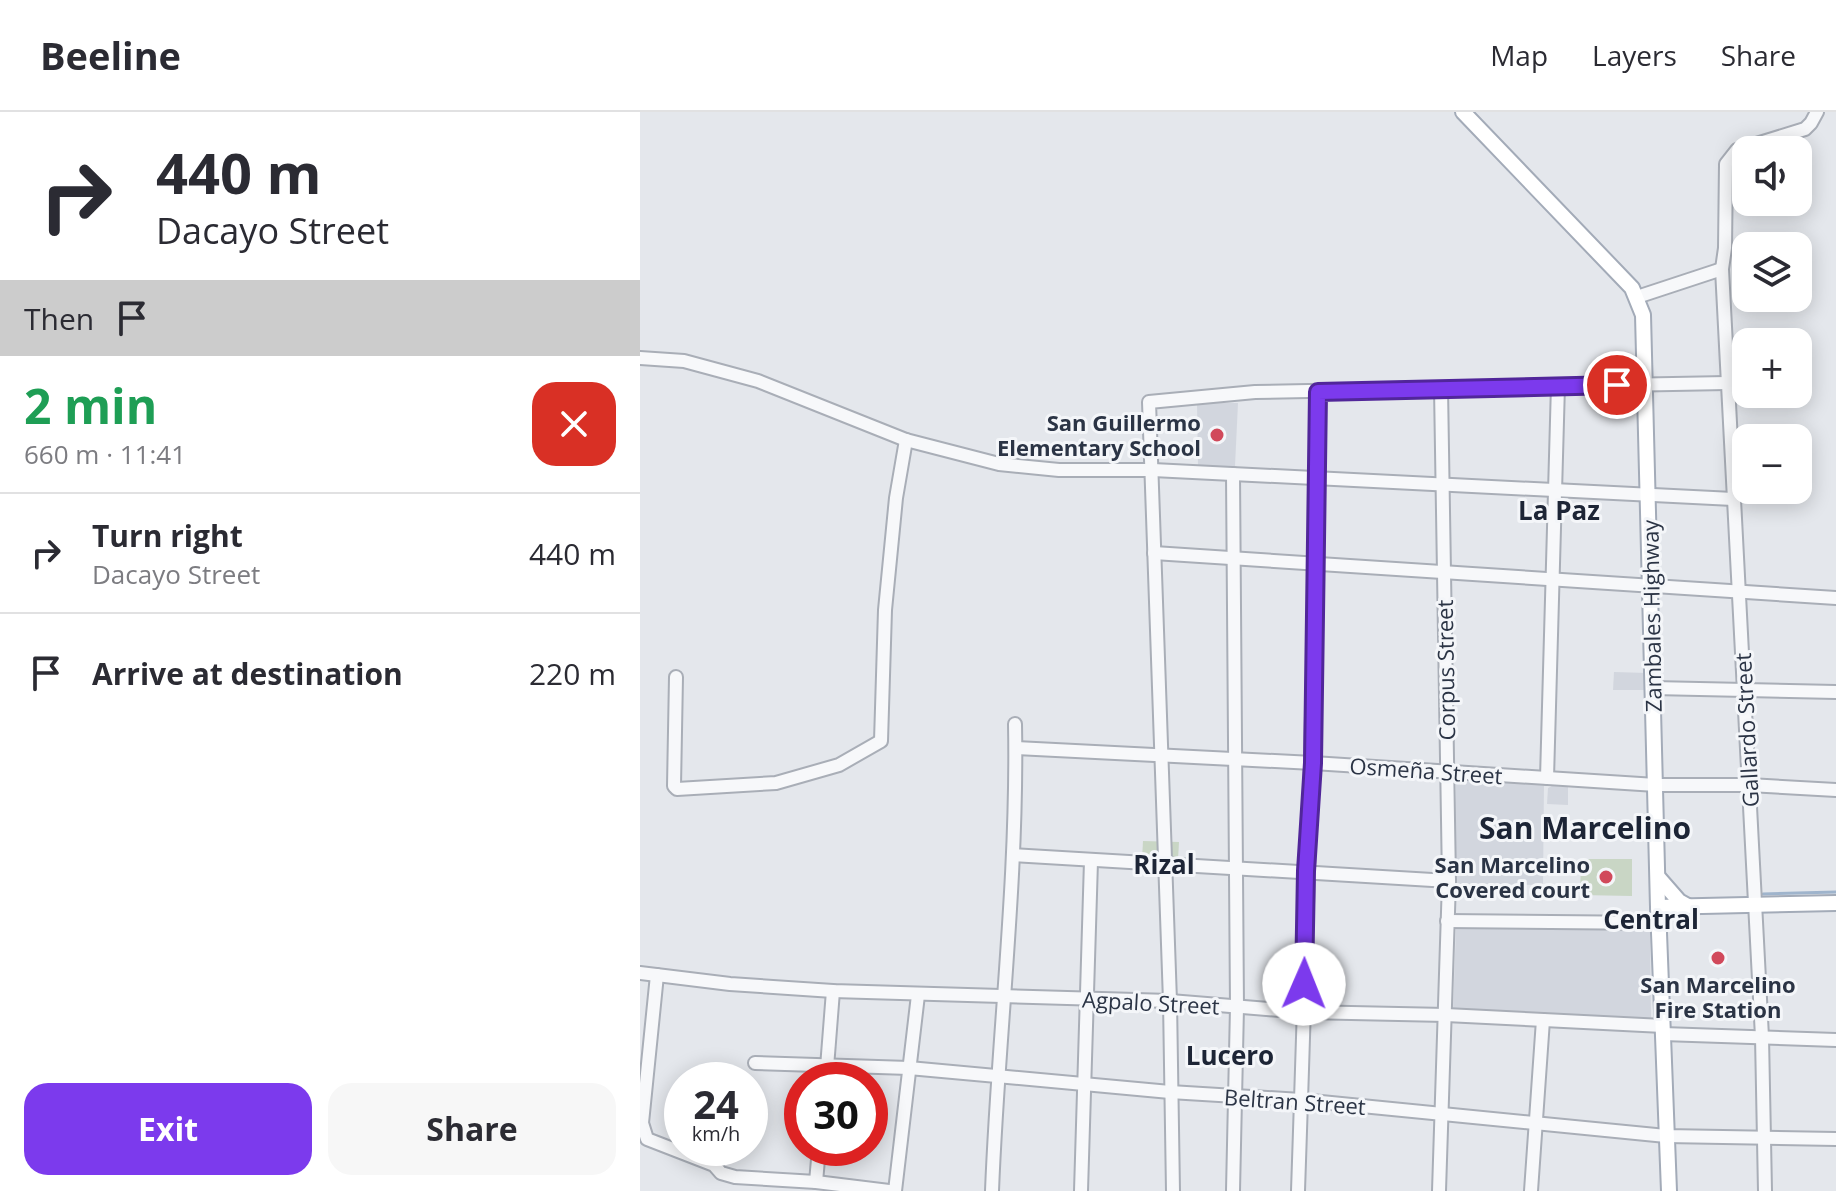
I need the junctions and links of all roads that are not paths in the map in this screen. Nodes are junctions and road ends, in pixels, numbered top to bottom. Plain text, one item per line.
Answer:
1 (1463, 112) edge
2 (1817, 112) edge
3 (1722, 269) junction
4 (1637, 297) junction
5 (640, 358) edge
6 (1727, 383) junction
7 (1558, 385) junction
8 (1647, 385) junction
9 (1441, 388) junction
10 (1318, 392) junction
11 (906, 440) junction
12 (1153, 470) junction
13 (1233, 474) junction
14 (1317, 478) junction
15 (1732, 480) edge
16 (1443, 484) junction
17 (1556, 488) junction
18 (1648, 495) junction
19 (1732, 499) edge
20 (1733, 504) edge
21 (1154, 553) junction
22 (1235, 558) junction
23 (1314, 565) junction
24 (1443, 572) junction
25 (1554, 579) junction
26 (1650, 587) junction
27 (1740, 591) junction
28 (1836, 598) edge
29 (676, 677) dead end
30 (1653, 688) junction
31 (1744, 688) junction
32 (1836, 692) edge
33 (1015, 724) dead end
34 (1016, 748) junction
35 (1162, 755) junction
36 (1236, 759) junction
37 (1313, 763) junction
38 (1447, 773) junction
39 (1547, 778) junction
40 (1656, 785) junction
41 (1749, 785) junction
42 (1836, 790) edge
43 (1013, 855) junction
44 (1091, 861) junction
45 (1165, 864) junction
46 (1237, 868) junction
47 (1306, 871) junction
48 (1658, 877) junction
49 (1449, 881) junction
50 (1756, 903) junction
51 (1836, 903) edge
52 (1688, 906) junction
53 (1658, 907) junction
54 (1447, 921) junction
55 (1659, 923) junction
56 (640, 973) edge
57 (657, 975) junction
58 (833, 991) junction
59 (918, 995) junction
60 (1005, 995) junction
61 (1086, 998) junction
62 (1170, 1001) junction
63 (1237, 1007) junction
64 (1304, 1012) junction
65 (1446, 1015) junction
66 (1543, 1020) junction
67 (1663, 1030) junction
68 (1762, 1037) junction
69 (1836, 1040) edge
70 (827, 1062) edge
71 (888, 1067) edge
72 (909, 1068) junction
73 (997, 1076) junction
74 (1084, 1085) junction
75 (1170, 1092) junction
76 (1235, 1097) junction
77 (1301, 1100) junction
78 (1441, 1114) junction
79 (1535, 1123) junction
80 (1666, 1136) junction
81 (1836, 1139) edge
82 (1764, 1140) junction
83 (817, 1166) edge
84 (816, 1182) junction
85 (892, 1191) edge
86 (992, 1191) edge
87 (1081, 1191) edge
88 (1173, 1191) edge
89 (1233, 1191) edge
90 (1298, 1191) edge
91 (1439, 1191) edge
92 (1531, 1191) edge
93 (1669, 1191) edge
94 (1765, 1191) edge

1 - 4 main road, Zambales Highway
2 - 3 street, Gallardo Street
3 - 4 street
3 - 6 street, Gallardo Street
4 - 8 main road, Zambales Highway
5 - 11 street
6 - 8 street
6 - 15 street, Gallardo Street
7 - 8 street
7 - 9 street
7 - 17 street
8 - 18 main road, Zambales Highway
9 - 10 street
9 - 16 street, Corpus Street
10 - 12 street
10 - 14 street
11 - 12 street
11 - 29 street
12 - 13 street
12 - 21 street
13 - 14 street
13 - 22 street
14 - 16 street
14 - 23 street
16 - 17 street
16 - 24 street, Corpus Street
17 - 18 street
17 - 25 street
18 - 19 street
18 - 26 main road, Zambales Highway
20 - 27 street, Gallardo Street
21 - 22 street
21 - 35 street
22 - 23 street
22 - 36 street
23 - 24 street
23 - 37 street
24 - 25 street
24 - 38 street, Corpus Street
25 - 26 street
25 - 39 street
26 - 27 street
26 - 30 main road, Zambales Highway
27 - 28 street
27 - 31 street, Gallardo Street
30 - 31 street
30 - 40 main road, Zambales Highway
31 - 32 street
31 - 41 street, Gallardo Street
33 - 34 street
34 - 35 street, Osmeña Street
34 - 43 street
35 - 36 street, Osmeña Street
35 - 45 street
36 - 37 street, Osmeña Street
36 - 46 street
37 - 38 street, Osmeña Street
37 - 47 street
38 - 39 street, Osmeña Street
38 - 49 street, Corpus Street
39 - 40 street, Osmeña Street
40 - 41 street, Osmeña Street
40 - 48 main road, Zambales Highway
41 - 42 street, Osmeña Street
41 - 50 street, Gallardo Street
43 - 44 street
43 - 60 street
44 - 45 street
44 - 61 street
45 - 46 street
45 - 62 street
46 - 47 street
46 - 63 street
47 - 49 street
47 - 64 street
48 - 52 main road
48 - 53 main road, Zambales Highway
49 - 54 street, Corpus Street
50 - 51 main road
50 - 52 main road
50 - 68 street, Gallardo Street
52 - 53 main road
53 - 55 main road, Zambales Highway
54 - 55 street
54 - 65 street, Corpus Street
55 - 67 main road, Zambales Highway
56 - 57 street, Agpalo Street
57 - 58 street, Agpalo Street
57 - 84 street
58 - 59 street, Agpalo Street
58 - 70 street
59 - 60 street, Agpalo Street
59 - 72 street
60 - 61 street, Agpalo Street
60 - 73 street
61 - 62 street, Agpalo Street
61 - 74 street
62 - 63 street, Agpalo Street
62 - 75 street
63 - 64 street, Agpalo Street
63 - 76 street
64 - 65 street, Agpalo Street
64 - 77 street
65 - 66 street, Agpalo Street
65 - 78 street, Corpus Street
66 - 67 street, Agpalo Street
66 - 79 street
67 - 68 street, Agpalo Street
67 - 80 main road, Zambales Highway
68 - 69 street, Agpalo Street
68 - 82 street, Gallardo Street
71 - 72 street, Beltran Street
72 - 73 street, Beltran Street
72 - 85 street
73 - 74 street, Beltran Street
73 - 86 street
74 - 75 street, Beltran Street
74 - 87 street
75 - 76 street, Beltran Street
75 - 88 street
76 - 77 street, Beltran Street
76 - 89 street
77 - 78 street, Beltran Street
77 - 90 street
78 - 79 street, Beltran Street
78 - 91 street, Corpus Street
79 - 80 street, Beltran Street
79 - 92 street
80 - 82 street, Beltran Street
80 - 93 main road, Zambales Highway
81 - 82 street, Beltran Street
82 - 94 street, Gallardo Street
83 - 84 street
84 - 85 street

